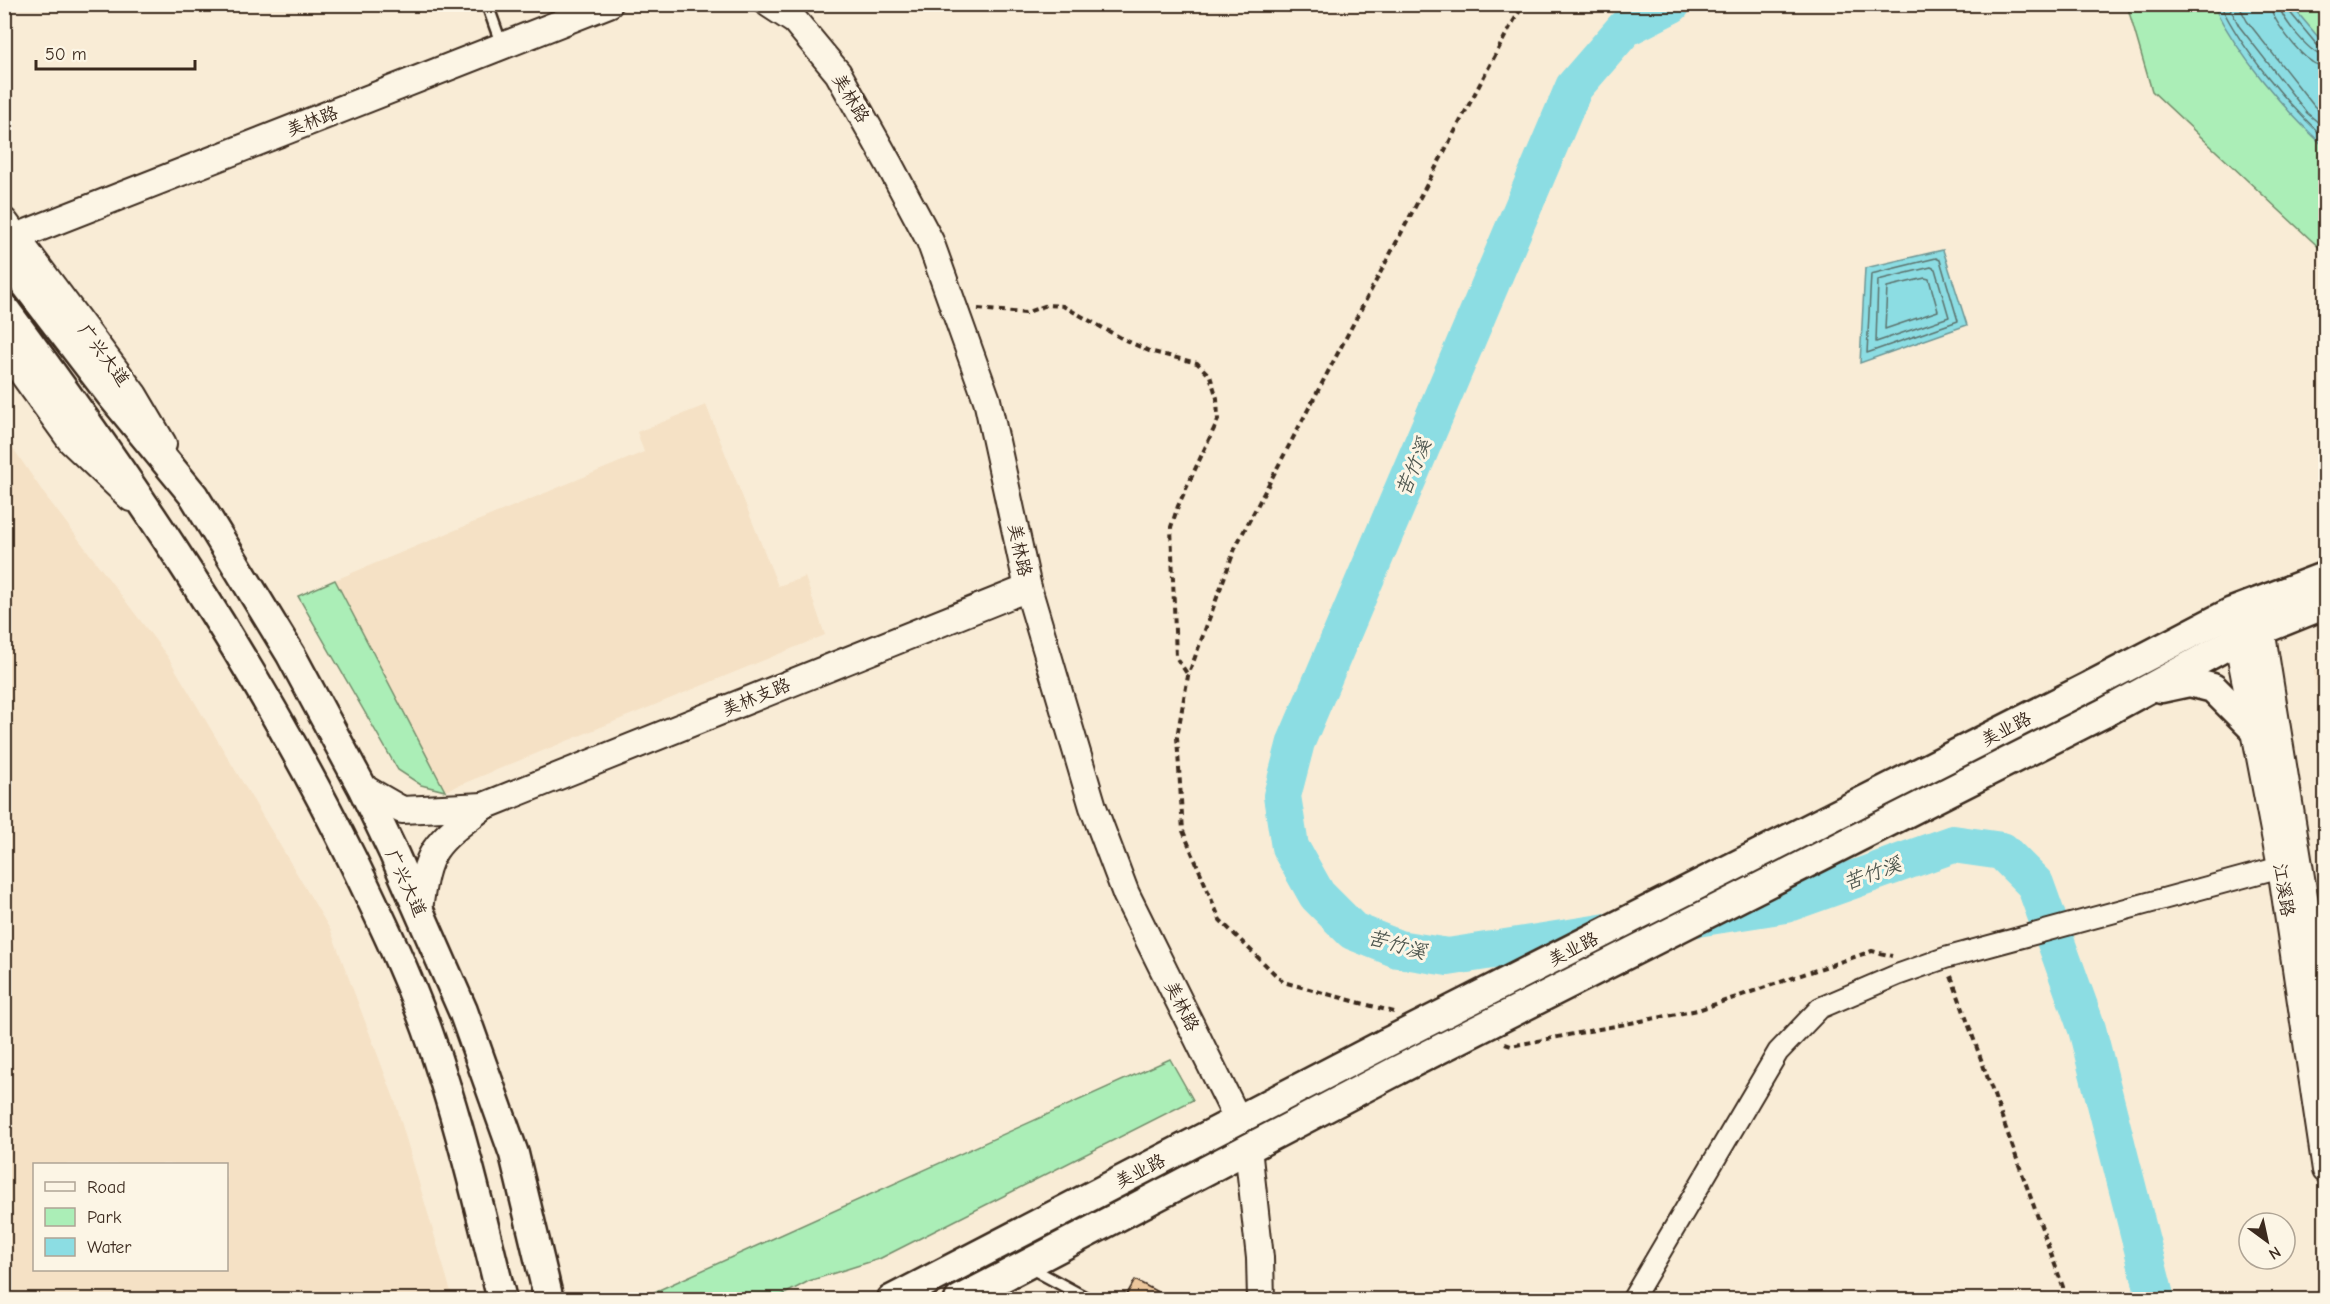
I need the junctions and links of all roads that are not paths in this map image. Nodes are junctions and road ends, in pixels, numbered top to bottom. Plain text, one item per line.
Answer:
1 (487, 4) edge
2 (609, 4) edge
3 (769, 4) edge
4 (502, 46) junction
5 (8, 238) edge
6 (4, 308) edge
7 (4, 348) edge
8 (194, 496) junction
9 (156, 523) junction
10 (2325, 576) edge
11 (1028, 588) junction
12 (2325, 604) edge
13 (2247, 621) junction
14 (2141, 693) junction
15 (2254, 729) junction
16 (362, 787) junction
17 (484, 806) junction
18 (2281, 867) junction
19 (419, 909) junction
20 (2325, 1033) edge
21 (1239, 1120) junction
22 (1248, 1148) junction
23 (2325, 1170) edge
24 (1026, 1265) junction
25 (502, 1299) edge
26 (549, 1299) edge
27 (891, 1299) edge
28 (959, 1299) edge
29 (1090, 1299) edge
30 (1261, 1299) edge
31 (1632, 1299) edge

1 - 4 lane
2 - 4 street, 美林路
3 - 11 street, 美林路
4 - 5 street, 美林路
5 - 8 main road, 广兴大道
5 - 8 street, 广兴大道
6 - 9 main road
7 - 9 street
8 - 16 main road, 广兴大道
9 - 25 main road
10 - 13 main road
11 - 17 street, 美林支路
11 - 21 street, 美林路
12 - 13 main road
13 - 14 main road, 美业路
13 - 15 street, 江溪路
13 - 20 street, 江溪路
13 - 21 main road, 美业路, bridge
14 - 15 main road
14 - 22 main road, 美业路, bridge
15 - 18 street, 江溪路
16 - 17 street
16 - 19 main road, 广兴大道
17 - 19 street
18 - 23 street, 江溪路
18 - 31 street
19 - 26 main road, 广兴大道
21 - 27 main road, 美业路
22 - 24 main road, 美业路
22 - 30 street
24 - 28 main road, 美业路
24 - 29 lane

